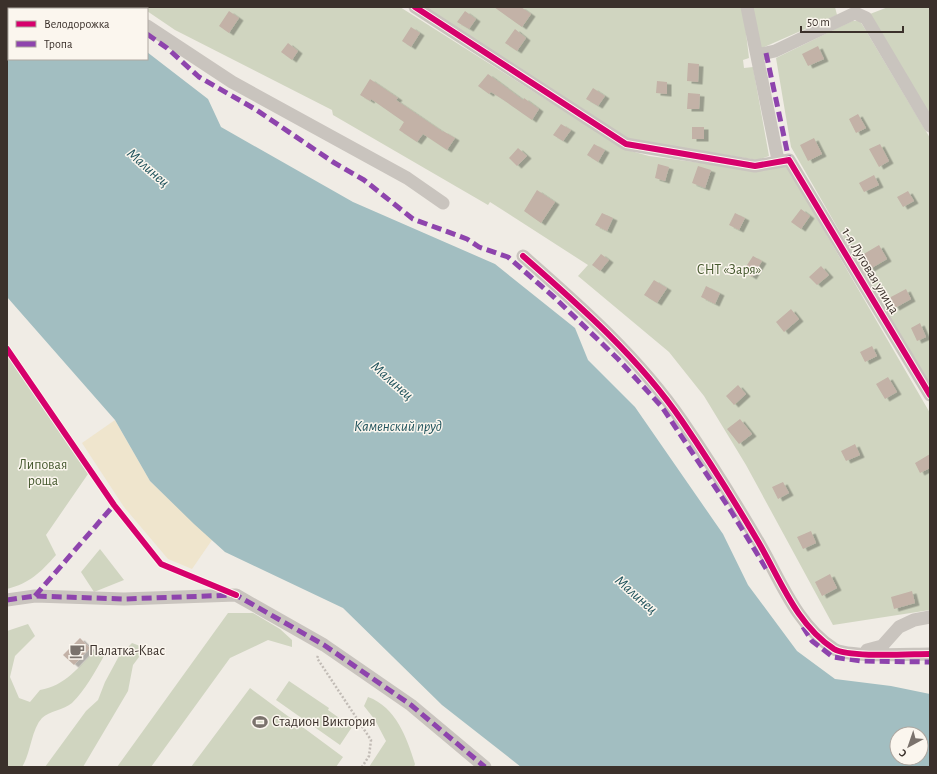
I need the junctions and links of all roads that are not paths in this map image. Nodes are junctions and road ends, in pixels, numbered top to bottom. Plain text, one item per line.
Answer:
1 (415, 7) edge
2 (747, 7) edge
3 (870, 7) edge
4 (849, 12) edge
5 (148, 27) edge
6 (757, 55) junction
7 (930, 126) edge
8 (783, 160) junction
9 (443, 203) dead end
10 (523, 256) dead end
11 (930, 395) edge
12 (7, 600) edge
13 (930, 618) edge
14 (853, 653) junction
15 (930, 654) edge
16 (485, 767) edge

1 - 8 street
2 - 6 street, 1-я Луговая улица
3 - 4 street
4 - 6 street
4 - 7 street
5 - 9 street
6 - 8 street, 1-я Луговая улица
8 - 11 street, 1-я Луговая улица
10 - 14 street
12 - 16 street
13 - 14 street
14 - 15 street

